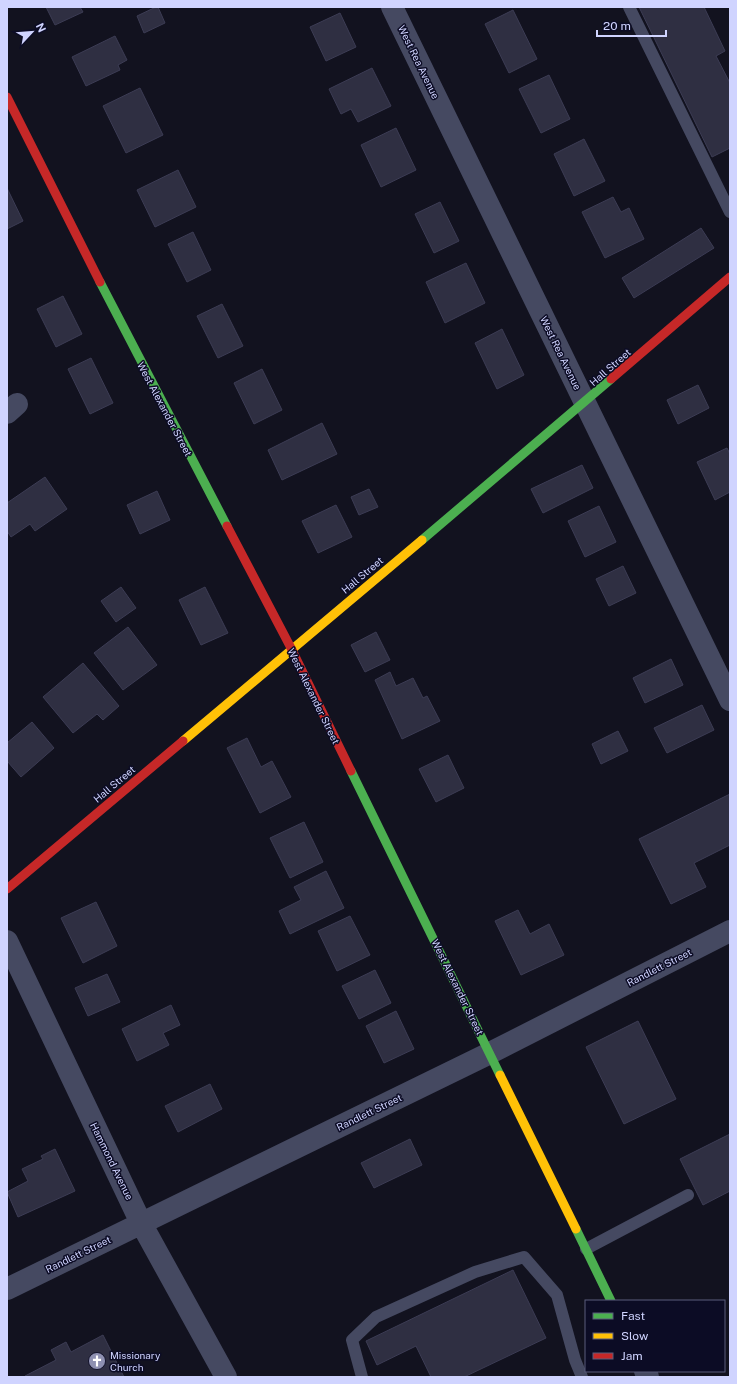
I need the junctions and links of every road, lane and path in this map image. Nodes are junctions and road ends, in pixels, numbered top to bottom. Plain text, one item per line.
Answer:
1 (392, 7) edge
2 (629, 7) edge
3 (7, 97) edge
4 (730, 212) edge
5 (730, 277) edge
6 (585, 402) junction
7 (291, 648) junction
8 (730, 700) edge
9 (7, 890) edge
10 (730, 931) edge
11 (7, 941) edge
12 (490, 1053) junction
13 (688, 1195) dead end
14 (141, 1223) junction
15 (586, 1249) junction
16 (7, 1289) edge
17 (611, 1300) edge
18 (226, 1377) edge
19 (362, 1377) edge
20 (582, 1377) edge

1 - 6 street, West Rea Avenue
2 - 4 lane
3 - 7 street, West Alexander Street
5 - 6 street, Hall Street
6 - 7 street, Hall Street
6 - 8 street, West Rea Avenue
7 - 9 street, Hall Street
7 - 12 street, West Alexander Street
10 - 12 street, Randlett Street
11 - 14 street, Hammond Avenue
12 - 14 street, Randlett Street
12 - 15 street, West Alexander Street
13 - 15 lane
14 - 16 street, Randlett Street
14 - 18 street, Hammond Avenue
15 - 17 street, West Alexander Street
19 - 20 lane

